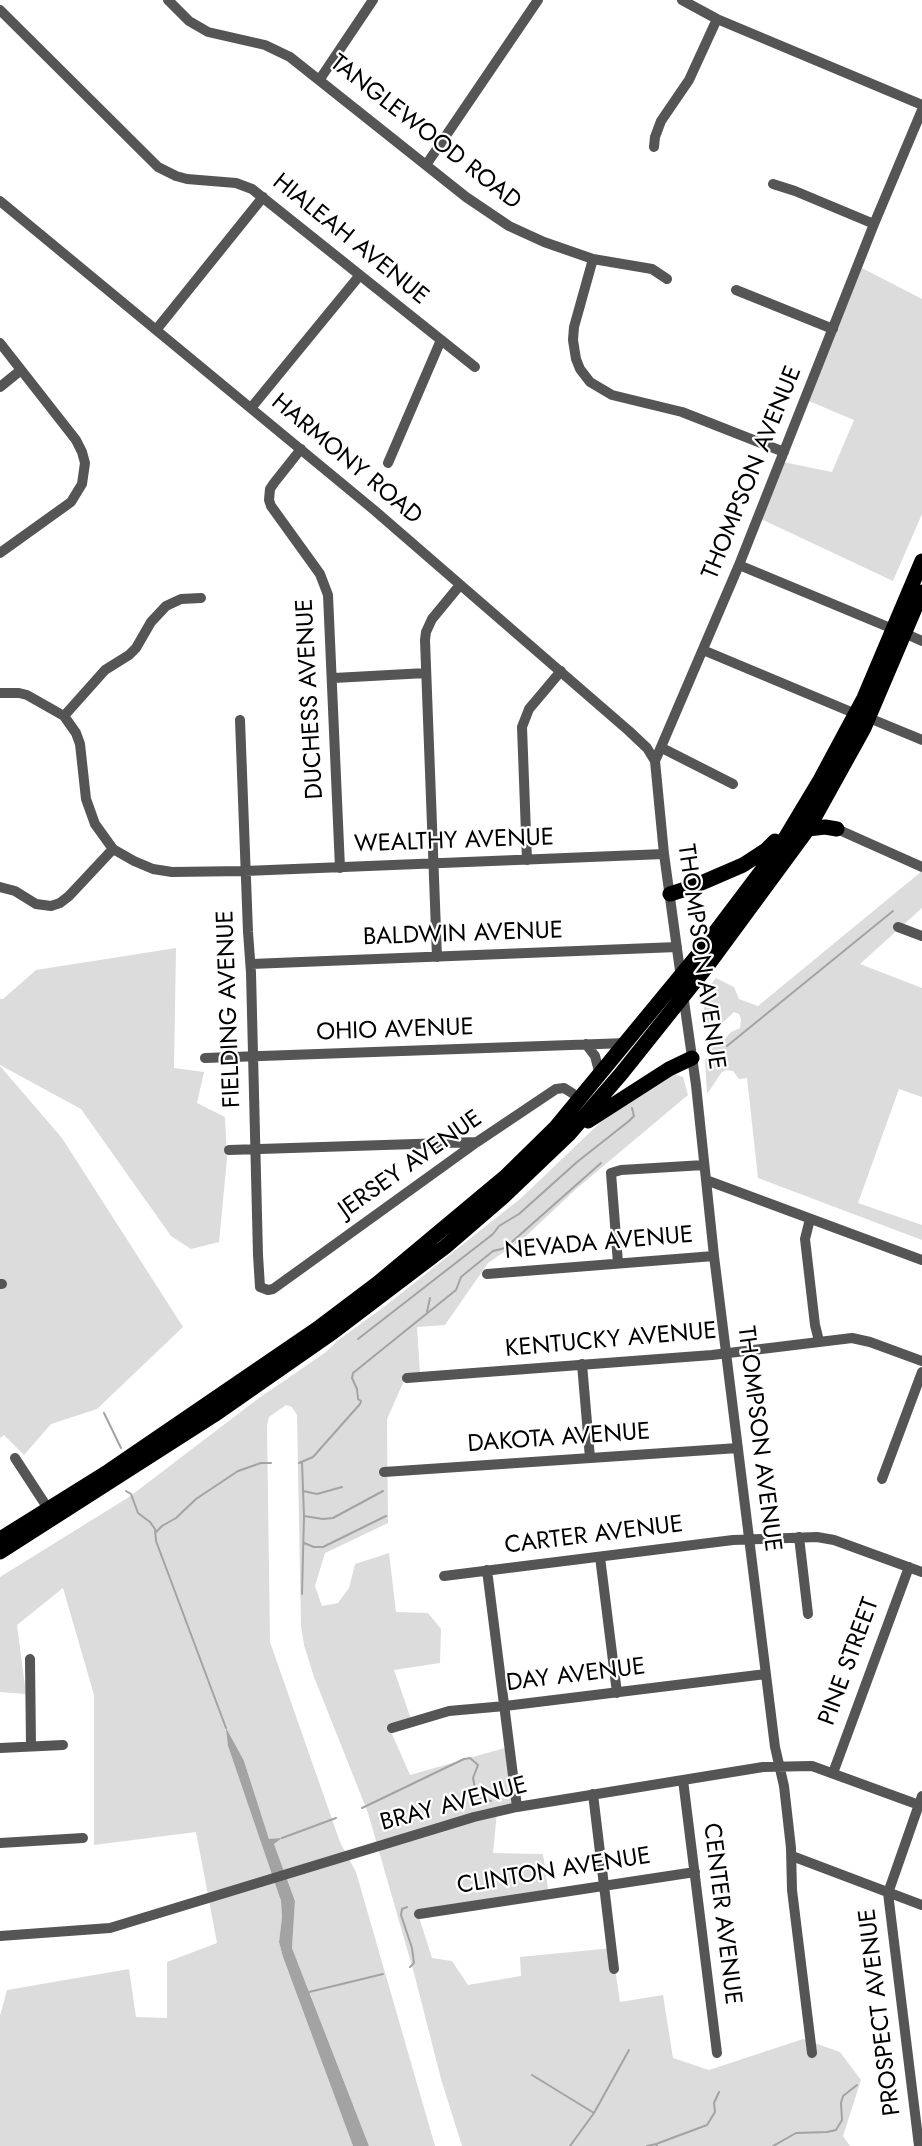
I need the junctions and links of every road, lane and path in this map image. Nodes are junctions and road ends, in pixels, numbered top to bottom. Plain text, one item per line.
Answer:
1 (168, 0) edge
2 (373, 0) edge
3 (538, 0) edge
4 (682, 0) edge
5 (0, 10) edge
6 (717, 19) junction
7 (320, 79) junction
8 (922, 105) edge
9 (922, 110) edge
10 (654, 147) dead end
11 (426, 165) junction
12 (773, 184) dead end
13 (263, 197) junction
14 (0, 201) edge
15 (874, 224) junction
16 (592, 260) junction
17 (360, 275) junction
18 (667, 279) dead end
19 (736, 290) dead end
20 (833, 329) junction
21 (156, 330) junction
22 (441, 340) junction
23 (0, 343) edge
24 (475, 367) dead end
25 (21, 370) junction
26 (0, 387) edge
27 (251, 408) junction
28 (301, 449) junction
29 (784, 452) junction
30 (388, 463) dead end
31 (0, 553) edge
32 (922, 561) edge
33 (739, 565) junction
34 (460, 585) junction
35 (922, 592) edge
36 (201, 598) dead end
37 (899, 631) junction
38 (922, 641) edge
39 (703, 650) junction
40 (561, 671) junction
41 (426, 673) junction
42 (334, 678) junction
43 (0, 693) edge
44 (64, 716) junction
45 (863, 716) junction
46 (240, 720) dead end
47 (922, 740) edge
48 (662, 748) junction
49 (655, 761) junction
50 (733, 784) dead end
51 (823, 804) junction
52 (803, 823) junction
53 (837, 829) junction
54 (113, 849) junction
55 (664, 854) junction
56 (527, 860) junction
57 (919, 862) edge
58 (433, 864) junction
59 (340, 868) junction
60 (245, 871) junction
61 (0, 887) edge
62 (670, 894) junction
63 (898, 927) dead end
64 (922, 936) edge
65 (677, 947) junction
66 (437, 957) junction
67 (251, 964) junction
68 (680, 976) junction
69 (683, 995) junction
70 (627, 1043) junction
71 (586, 1044) junction
72 (253, 1057) junction
73 (205, 1058) dead end
74 (692, 1058) junction
75 (600, 1075) junction
76 (580, 1098) junction
77 (569, 1134) junction
78 (477, 1142) junction
79 (229, 1150) dead end
80 (256, 1150) junction
81 (704, 1165) junction
82 (706, 1180) junction
83 (810, 1219) junction
84 (714, 1256) junction
85 (922, 1260) edge
86 (618, 1263) junction
87 (487, 1274) dead end
88 (268, 1290) joint
89 (819, 1341) junction
90 (726, 1353) junction
91 (922, 1361) edge
92 (582, 1364) junction
93 (922, 1372) edge
94 (407, 1378) dead end
95 (738, 1448) junction
96 (15, 1458) dead end
97 (590, 1458) junction
98 (384, 1472) dead end
99 (882, 1479) dead end
100 (49, 1510) junction
101 (799, 1537) junction
102 (0, 1539) edge
103 (749, 1540) junction
104 (0, 1552) edge
105 (600, 1557) junction
106 (909, 1567) junction
107 (487, 1570) junction
108 (922, 1572) edge
109 (444, 1576) dead end
110 (808, 1614) dead end
111 (30, 1659) dead end
112 (766, 1674) junction
113 (616, 1693) junction
114 (505, 1706) junction
115 (392, 1728) dead end
116 (63, 1745) dead end
117 (31, 1746) junction
118 (0, 1749) edge
119 (779, 1766) junction
120 (833, 1773) junction
121 (683, 1780) junction
122 (593, 1794) junction
123 (921, 1802) edge
124 (517, 1807) junction
125 (83, 1838) dead end
126 (0, 1843) edge
127 (792, 1856) junction
128 (695, 1872) junction
129 (604, 1886) junction
130 (888, 1893) junction
131 (922, 1905) edge
132 (419, 1914) dead end
133 (0, 1936) edge
134 (614, 1969) dead end
135 (717, 2053) dead end
136 (812, 2053) dead end
137 (919, 2146) edge

1 - 7 street, TANGLEWOOD ROAD
2 - 7 street
3 - 11 street
4 - 6 street
5 - 13 street, HIALEAH AVENUE
6 - 8 street
6 - 10 street
7 - 11 street, TANGLEWOOD ROAD
9 - 15 street, THOMPSON AVENUE
11 - 16 street, TANGLEWOOD ROAD
12 - 15 street
13 - 17 street, HIALEAH AVENUE
13 - 21 street
14 - 21 street, HARMONY ROAD
15 - 20 street, THOMPSON AVENUE
16 - 18 street, TANGLEWOOD ROAD
16 - 29 street
17 - 22 street, HIALEAH AVENUE
17 - 27 street
19 - 20 street
20 - 29 street, THOMPSON AVENUE
21 - 27 street, HARMONY ROAD
22 - 24 street, HIALEAH AVENUE
22 - 30 street
23 - 25 street
25 - 26 street
25 - 31 street
27 - 28 street, HARMONY ROAD
28 - 34 street, HARMONY ROAD
28 - 42 street, DUCHESS AVENUE
29 - 33 street, THOMPSON AVENUE
32 - 37 highway
33 - 37 street
33 - 39 street, THOMPSON AVENUE
34 - 40 street, HARMONY ROAD
34 - 41 street
35 - 37 highway
36 - 44 street
37 - 38 street
37 - 45 highway
39 - 45 street
39 - 48 street, THOMPSON AVENUE
40 - 49 street, HARMONY ROAD
40 - 56 street
41 - 42 street
41 - 58 street
42 - 59 street, DUCHESS AVENUE
43 - 44 street
44 - 54 street
45 - 47 street
45 - 51 highway
45 - 52 highway
46 - 60 street, FIELDING AVENUE
48 - 49 street, THOMPSON AVENUE
48 - 50 street
49 - 55 street, THOMPSON AVENUE
51 - 52 highway
51 - 53 highway
52 - 53 highway
52 - 62 highway
52 - 68 highway
52 - 69 highway
53 - 57 street
54 - 60 street, WEALTHY AVENUE
54 - 61 street
55 - 56 street, WEALTHY AVENUE
55 - 62 street, THOMPSON AVENUE
56 - 58 street, WEALTHY AVENUE
58 - 59 street, WEALTHY AVENUE
58 - 66 street
59 - 60 street, WEALTHY AVENUE
60 - 67 street, FIELDING AVENUE
62 - 65 street, THOMPSON AVENUE
63 - 64 street
65 - 66 street, BALDWIN AVENUE
65 - 68 street, THOMPSON AVENUE
66 - 67 street, BALDWIN AVENUE
67 - 72 street, FIELDING AVENUE
68 - 69 street, THOMPSON AVENUE
68 - 70 highway
69 - 74 street, THOMPSON AVENUE
69 - 77 highway
70 - 71 street, OHIO AVENUE
70 - 75 highway
71 - 72 street, OHIO AVENUE
71 - 75 street
72 - 73 street, OHIO AVENUE
72 - 80 street, FIELDING AVENUE
74 - 77 highway
74 - 81 street, THOMPSON AVENUE
75 - 76 highway
76 - 78 street, JERSEY AVENUE
76 - 100 highway
77 - 104 highway
78 - 80 street
78 - 88 street, JERSEY AVENUE
79 - 80 street
80 - 88 street, FIELDING AVENUE
81 - 82 street, THOMPSON AVENUE
81 - 86 street
82 - 83 street
82 - 84 street, THOMPSON AVENUE
83 - 85 street
83 - 89 street
84 - 86 street, NEVADA AVENUE
84 - 90 street, THOMPSON AVENUE
86 - 87 street, NEVADA AVENUE
89 - 90 street, KENTUCKY AVENUE
89 - 91 street, KENTUCKY AVENUE
90 - 92 street, KENTUCKY AVENUE
90 - 95 street, THOMPSON AVENUE
92 - 94 street, KENTUCKY AVENUE
92 - 97 street
93 - 99 street
95 - 97 street, DAKOTA AVENUE
95 - 103 street, THOMPSON AVENUE
96 - 100 street
97 - 98 street, DAKOTA AVENUE
100 - 102 highway
101 - 103 street, CARTER AVENUE
101 - 106 street, CARTER AVENUE
101 - 110 street
103 - 105 street, CARTER AVENUE
103 - 112 street, THOMPSON AVENUE
105 - 107 street, CARTER AVENUE
105 - 113 street
106 - 108 street, CARTER AVENUE
106 - 120 street, PINE STREET
107 - 109 street, CARTER AVENUE
107 - 114 street
111 - 117 street
112 - 113 street, DAY AVENUE
112 - 119 street, THOMPSON AVENUE
113 - 114 street, DAY AVENUE
114 - 115 street, DAY AVENUE
114 - 124 street
116 - 117 street
117 - 118 street
119 - 120 street, BRAY AVENUE
119 - 121 street, BRAY AVENUE
119 - 127 street, THOMPSON AVENUE
120 - 123 street, BRAY AVENUE
121 - 122 street, BRAY AVENUE
121 - 128 street, CENTER AVENUE
122 - 124 street, BRAY AVENUE
122 - 129 street
123 - 130 street, PROSPECT AVENUE
124 - 133 street, BRAY AVENUE
125 - 126 street
127 - 130 street
127 - 136 street, THOMPSON AVENUE
128 - 129 street, CLINTON AVENUE
128 - 135 street, CENTER AVENUE
129 - 132 street, CLINTON AVENUE
129 - 134 street
130 - 131 street
130 - 137 street, PROSPECT AVENUE

